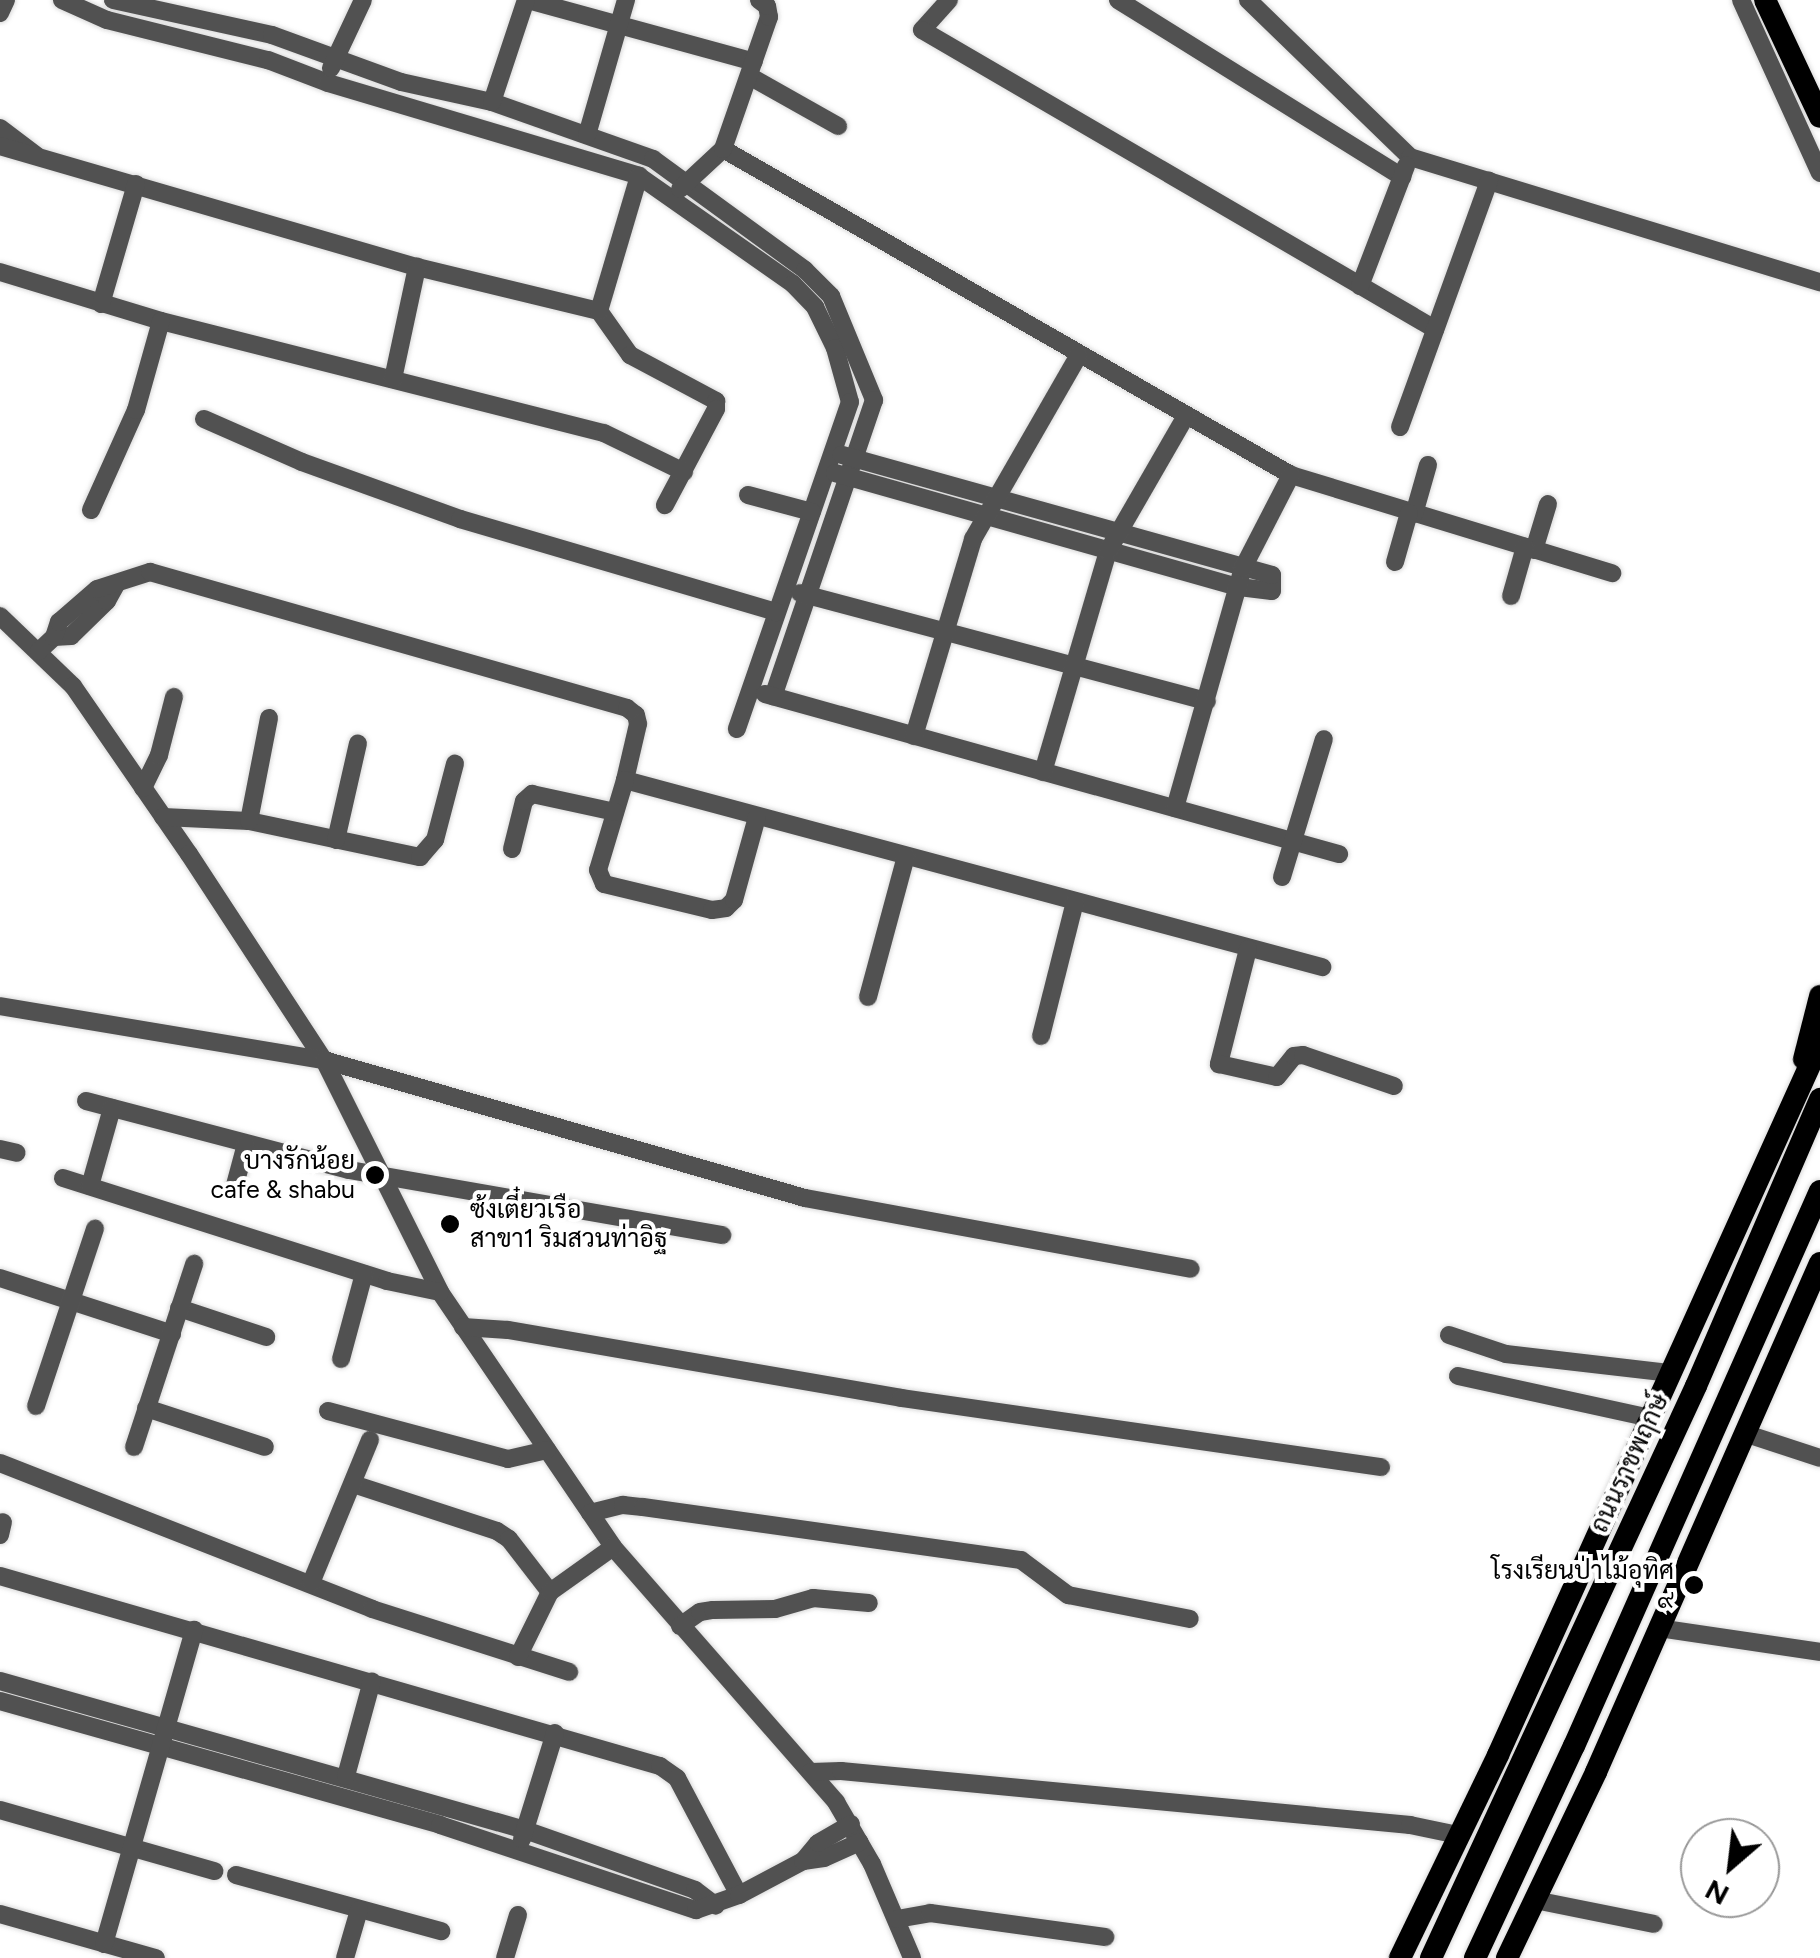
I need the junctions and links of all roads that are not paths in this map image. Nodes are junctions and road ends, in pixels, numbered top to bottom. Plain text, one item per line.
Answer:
1 (62, 0) edge
2 (113, 0) edge
3 (363, 0) edge
4 (527, 0) edge
5 (626, 0) edge
6 (759, 0) edge
7 (948, 0) edge
8 (1118, 0) edge
9 (1248, 0) edge
10 (1741, 0) edge
11 (1765, 0) edge
12 (618, 25) junction
13 (333, 58) junction
14 (753, 70) junction
15 (328, 83) junction
16 (492, 102) junction
17 (1820, 117) edge
18 (838, 126) dead end
19 (0, 128) edge
20 (587, 135) junction
21 (0, 146) edge
22 (723, 149) junction
23 (37, 156) junction
24 (1410, 157) junction
25 (1820, 174) edge
26 (640, 176) junction
27 (1402, 177) junction
28 (1488, 181) junction
29 (688, 183) junction
30 (136, 184) junction
31 (673, 196) junction
32 (417, 267) junction
33 (0, 272) edge
34 (1820, 282) edge
35 (1360, 286) junction
36 (101, 304) junction
37 (598, 312) junction
38 (160, 321) junction
39 (1435, 329) junction
40 (1079, 355) junction
41 (393, 379) junction
42 (1186, 416) junction
43 (204, 419) dead end
44 (1400, 428) dead end
45 (829, 461) junction
46 (1428, 465) dead end
47 (848, 468) junction
48 (684, 472) junction
49 (1290, 474) junction
50 (748, 495) dead end
51 (993, 500) junction
52 (1548, 504) dead end
53 (664, 505) dead end
54 (91, 510) dead end
55 (812, 512) junction
56 (1411, 514) junction
57 (984, 517) junction
58 (1112, 543) junction
59 (1530, 548) junction
60 (1395, 562) dead end
61 (1243, 568) junction
62 (1612, 573) dead end
63 (1239, 587) junction
64 (785, 589) junction
65 (807, 595) junction
66 (1511, 596) dead end
67 (777, 612) junction
68 (0, 616) edge
69 (942, 630) junction
70 (39, 650) junction
71 (1071, 665) junction
72 (750, 690) junction
73 (174, 696) dead end
74 (773, 696) junction
75 (1207, 701) junction
76 (269, 718) dead end
77 (736, 729) dead end
78 (914, 736) junction
79 (1324, 740) dead end
80 (358, 743) dead end
81 (455, 764) dead end
82 (1043, 772) junction
83 (624, 780) junction
84 (143, 788) junction
85 (1175, 808) junction
86 (615, 812) junction
87 (163, 817) junction
88 (756, 817) junction
89 (249, 822) junction
90 (336, 840) junction
91 (1292, 841) junction
92 (512, 849) dead end
93 (1339, 854) dead end
94 (906, 856) junction
95 (1282, 876) dead end
96 (1075, 902) junction
97 (1248, 949) junction
98 (1322, 967) dead end
99 (1820, 996) edge
100 (868, 997) dead end
101 (0, 1006) edge
102 (1041, 1036) dead end
103 (1820, 1043) edge
104 (324, 1060) junction
105 (1394, 1086) dead end
106 (1796, 1096) junction
107 (1820, 1098) edge
108 (86, 1101) dead end
109 (112, 1108) junction
110 (246, 1144) junction
111 (384, 1177) junction
112 (63, 1178) dead end
113 (235, 1185) dead end
114 (90, 1186) junction
115 (1820, 1191) edge
116 (94, 1229) dead end
117 (722, 1235) dead end
118 (1820, 1263) edge
119 (194, 1264) dead end
120 (1191, 1269) dead end
121 (364, 1274) junction
122 (0, 1278) edge
123 (440, 1292) junction
124 (72, 1301) junction
125 (179, 1308) junction
126 (462, 1327) junction
127 (172, 1334) junction
128 (1450, 1335) dead end
129 (266, 1337) dead end
130 (340, 1359) dead end
131 (1671, 1373) junction
132 (1458, 1376) dead end
133 (36, 1406) dead end
134 (146, 1408) junction
135 (328, 1411) dead end
136 (1651, 1418) junction
137 (1744, 1432) junction
138 (370, 1440) dead end
139 (134, 1446) dead end
140 (264, 1447) dead end
141 (547, 1450) junction
142 (1820, 1458) edge
143 (0, 1463) edge
144 (1381, 1467) dead end
145 (352, 1484) junction
146 (590, 1513) junction
147 (613, 1547) junction
148 (0, 1576) edge
149 (311, 1583) junction
150 (550, 1592) junction
151 (869, 1604) dead end
152 (1190, 1619) dead end
153 (1626, 1625) junction
154 (680, 1626) junction
155 (1658, 1628) junction
156 (194, 1630) junction
157 (1820, 1652) edge
158 (518, 1657) junction
159 (569, 1672) dead end
160 (1558, 1676) junction
161 (0, 1681) edge
162 (372, 1681) junction
163 (0, 1701) edge
164 (167, 1726) junction
165 (554, 1733) junction
166 (161, 1746) junction
167 (1603, 1752) junction
168 (1498, 1756) junction
169 (811, 1772) junction
170 (346, 1776) junction
171 (0, 1810) edge
172 (850, 1824) junction
173 (525, 1830) junction
174 (1458, 1835) junction
175 (860, 1842) junction
176 (133, 1847) junction
177 (519, 1849) junction
178 (803, 1860) junction
179 (214, 1870) dead end
180 (236, 1876) dead end
181 (739, 1896) junction
182 (1536, 1900) junction
183 (716, 1906) junction
184 (359, 1910) junction
185 (0, 1914) edge
186 (518, 1916) dead end
187 (897, 1919) junction
188 (1654, 1924) dead end
189 (441, 1931) dead end
190 (1105, 1937) dead end
191 (104, 1944) junction
192 (156, 1958) edge
193 (345, 1958) edge
194 (505, 1958) edge
195 (912, 1958) edge
196 (1400, 1958) edge
197 (1431, 1958) edge
198 (1475, 1958) edge
199 (1507, 1958) edge

1 - 15 street
2 - 13 street
3 - 13 street
4 - 12 street
4 - 16 street
5 - 12 street
6 - 14 street
7 - 35 street
8 - 27 street
9 - 24 street
10 - 25 street
11 - 17 main road
12 - 14 street
12 - 20 street
13 - 15 street
13 - 16 street
14 - 18 street
14 - 22 street
15 - 26 street
16 - 20 street
19 - 23 street
20 - 29 street
21 - 23 street
22 - 29 street
22 - 40 street
23 - 30 street
24 - 27 street
24 - 28 street
26 - 31 street
26 - 37 street
27 - 35 street
28 - 34 street
28 - 39 street
29 - 31 street
29 - 47 street
30 - 32 street
30 - 36 street
31 - 45 street
32 - 37 street
32 - 41 street
33 - 36 street
35 - 39 street
36 - 38 street
37 - 48 street
38 - 41 street
38 - 54 street
39 - 44 street
40 - 42 street
40 - 51 street
41 - 48 street
42 - 49 street
42 - 58 street
43 - 67 street
45 - 47 street
45 - 55 street
46 - 56 street
47 - 51 street
47 - 57 street
47 - 65 street
48 - 53 street
49 - 56 street
49 - 61 street
50 - 55 street
51 - 57 street
51 - 58 street
52 - 59 street
55 - 64 street
56 - 59 street
56 - 60 street
57 - 58 street
57 - 69 street
58 - 61 street
58 - 63 street
58 - 71 street
59 - 62 street
59 - 66 street
61 - 63 street
61 - 63 street
63 - 75 street
64 - 65 street
64 - 67 street
65 - 69 street
65 - 74 street
67 - 72 street
68 - 70 street
69 - 71 street
69 - 78 street
70 - 83 street
70 - 84 street
71 - 75 street
71 - 82 street
72 - 74 street
72 - 77 street
73 - 84 street
74 - 78 street
75 - 85 street
76 - 89 street
78 - 82 street
79 - 91 street
80 - 90 street
81 - 90 street
82 - 85 street
83 - 86 street
83 - 88 street
84 - 87 street
85 - 91 street
86 - 88 street
86 - 92 street
87 - 89 street
87 - 104 street
88 - 94 street
89 - 90 street
91 - 93 street
91 - 95 street
94 - 96 street
94 - 100 street
96 - 97 street
96 - 102 street
97 - 98 street
97 - 105 street
99 - 106 main road
101 - 104 street
103 - 106 main road
104 - 111 street
104 - 120 street
106 - 131 main road
107 - 160 main road, ถนนราชพฤกษ์
108 - 109 street
109 - 110 street
109 - 114 street
110 - 111 street
110 - 113 street
111 - 117 street
111 - 123 street
112 - 114 street
114 - 121 street
115 - 153 main road
116 - 124 street
118 - 137 main road
119 - 125 street
121 - 123 street
121 - 130 street
122 - 124 street
123 - 126 street
124 - 127 street
124 - 133 street
125 - 127 street
125 - 129 street
126 - 141 street
126 - 144 street
127 - 134 street
128 - 131 street
131 - 136 main road
132 - 136 street
134 - 139 street
134 - 140 street
135 - 141 street
136 - 168 main road
137 - 142 street
137 - 155 main road
138 - 145 street
141 - 146 street
143 - 149 street
145 - 149 street
145 - 150 street
146 - 147 street
146 - 152 street
147 - 150 street
147 - 154 street
148 - 156 street
149 - 158 street
150 - 158 street
151 - 154 street
153 - 167 main road
153 - 198 main road
154 - 169 street
155 - 157 street
155 - 167 main road
156 - 162 street
156 - 164 street
158 - 159 street
160 - 168 main road
160 - 197 main road, ถนนราชพฤกษ์
161 - 164 street
162 - 165 street
162 - 170 street
163 - 166 street
164 - 166 street
164 - 170 street
165 - 173 street
165 - 181 street
166 - 176 street
166 - 177 street
167 - 182 main road
168 - 174 main road
169 - 172 street
169 - 174 street
170 - 173 street
171 - 176 street
172 - 175 street
172 - 178 street
173 - 177 street
173 - 183 street
174 - 196 main road
175 - 178 street
175 - 187 street
176 - 179 street
176 - 191 street
177 - 183 street
178 - 181 street
180 - 184 street
181 - 183 street
182 - 188 street
182 - 199 main road
184 - 189 street
184 - 193 street
185 - 191 street
186 - 194 street
187 - 190 street
187 - 195 street
191 - 192 street

